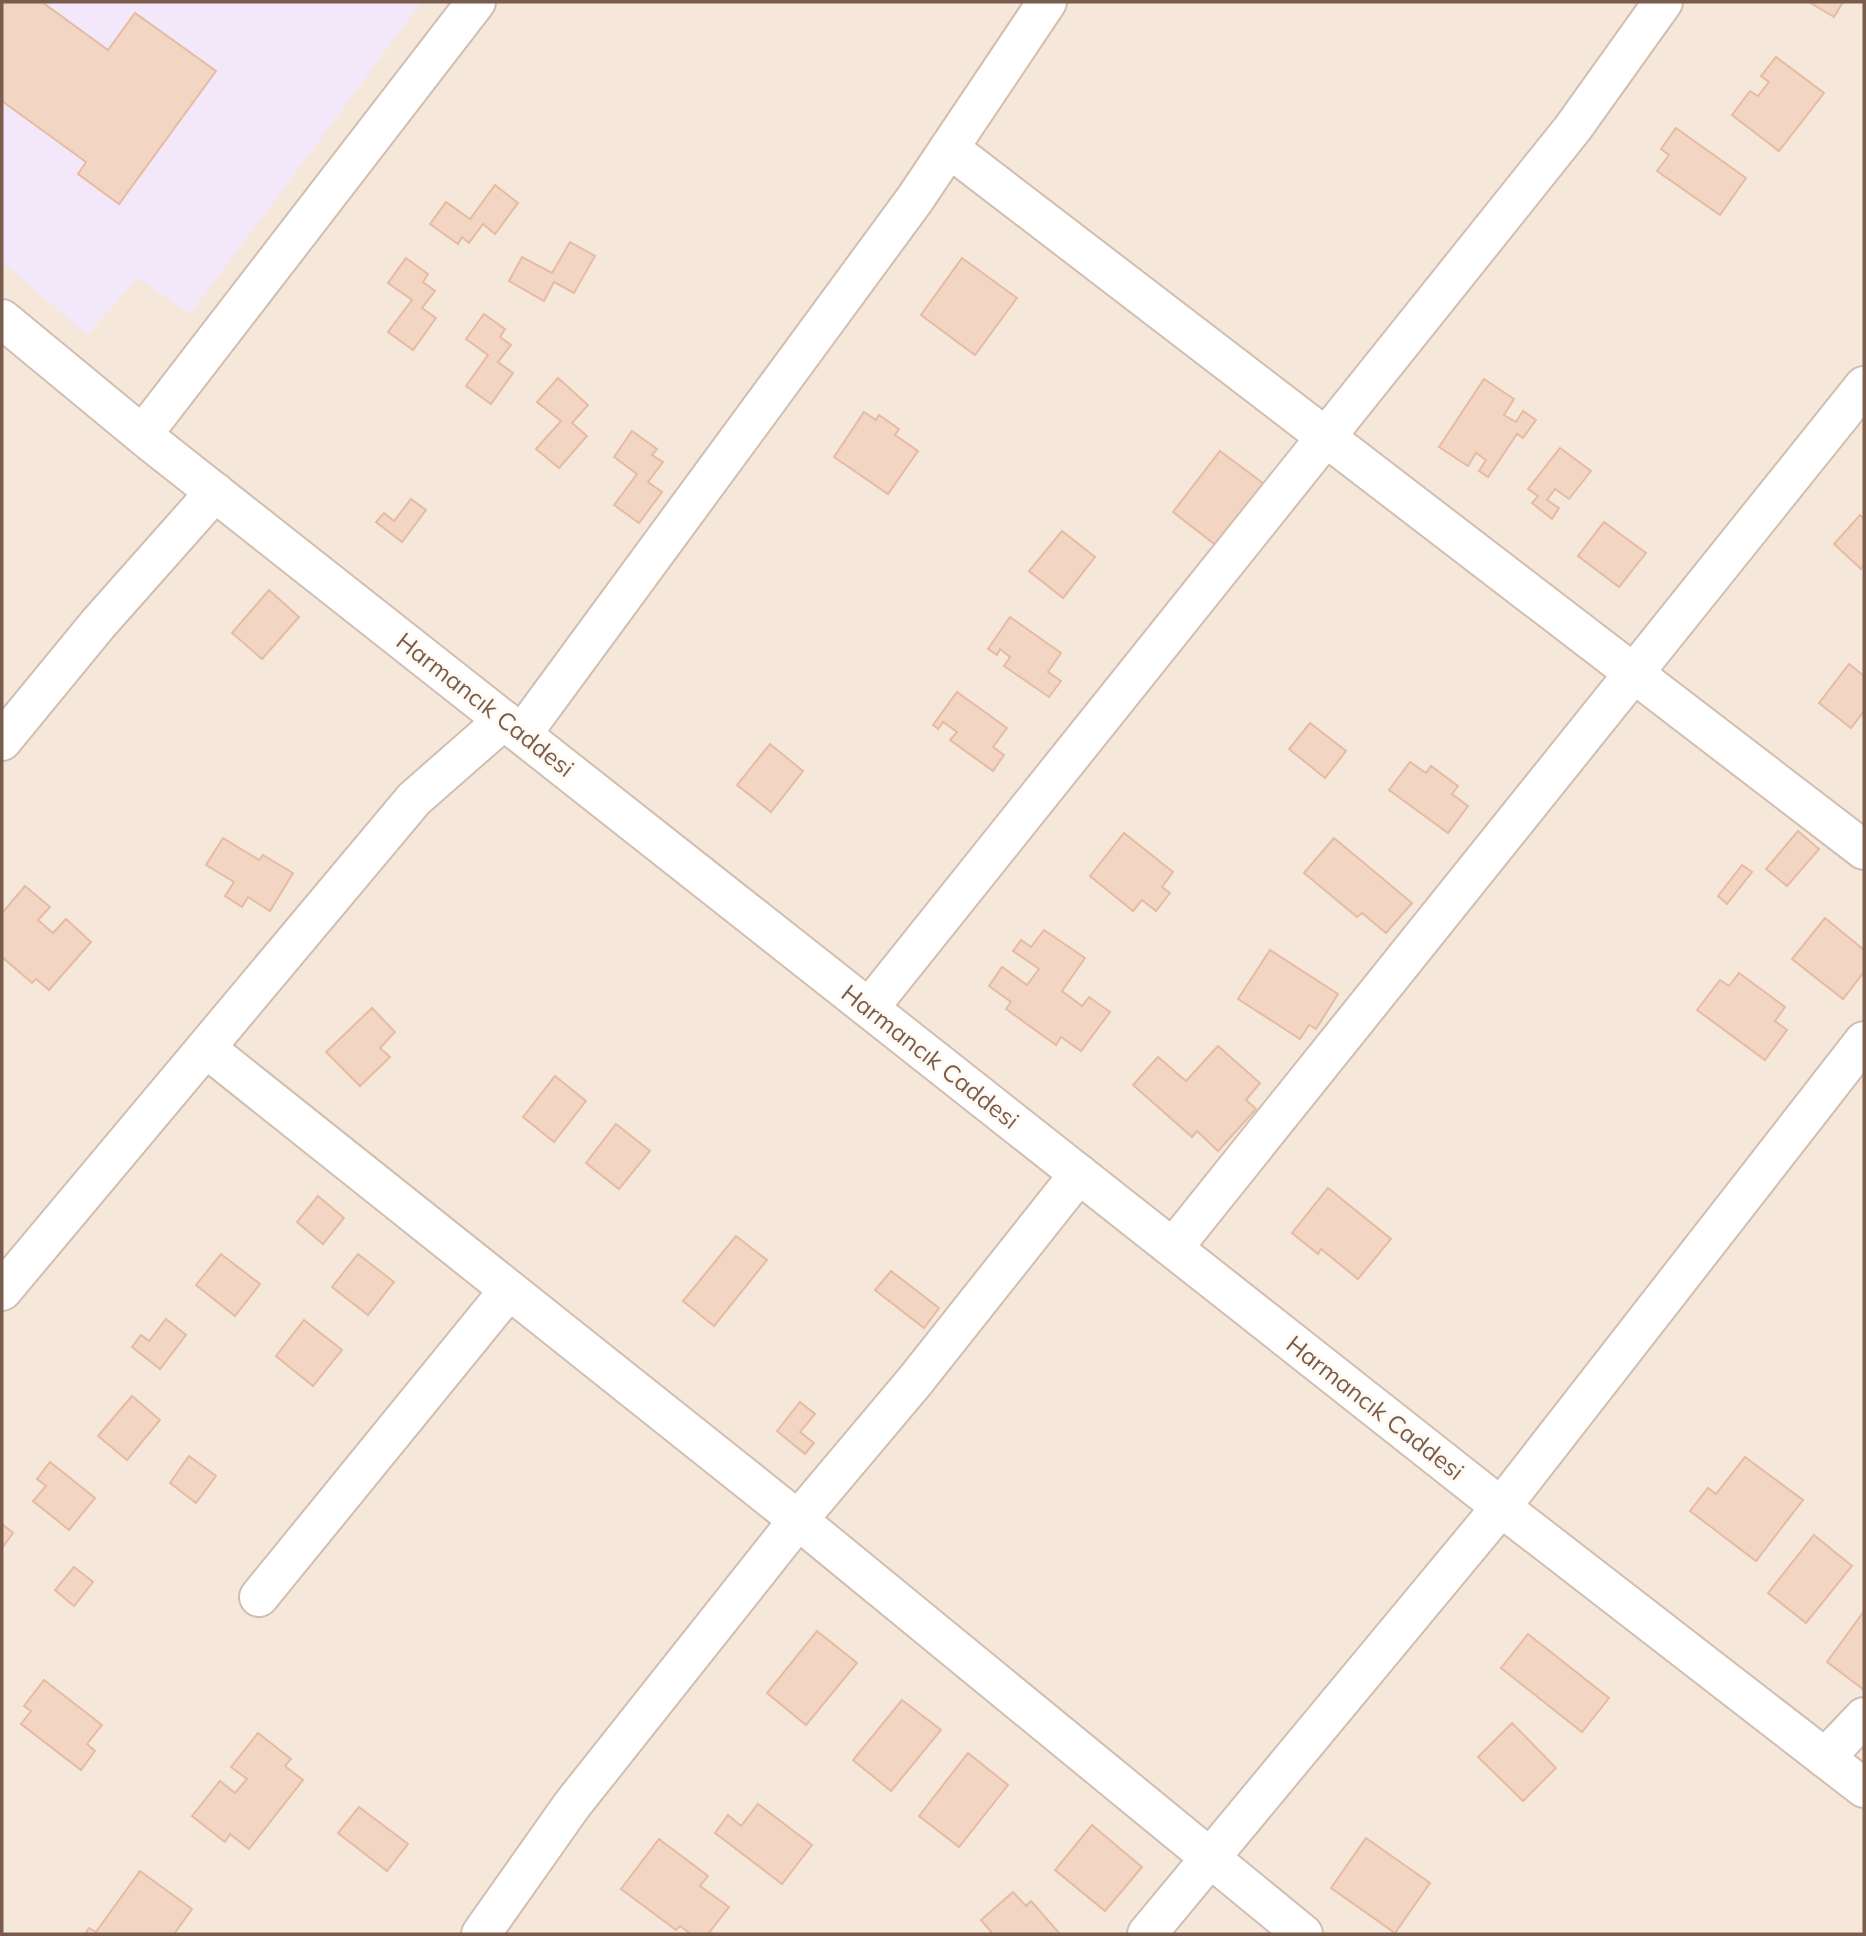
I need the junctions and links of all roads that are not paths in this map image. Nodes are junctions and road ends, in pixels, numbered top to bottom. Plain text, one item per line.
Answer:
1 (476, 2) edge
2 (1047, 2) edge
3 (1663, 2) edge
4 (949, 148) junction
5 (2, 319) edge
6 (1864, 386) edge
7 (144, 434) junction
8 (1326, 440) junction
9 (215, 492) junction
10 (1632, 675) junction
11 (513, 727) junction
12 (2, 741) edge
13 (1864, 850) edge
14 (869, 1009) junction
15 (1864, 1041) edge
16 (207, 1049) junction
17 (1079, 1174) junction
18 (1173, 1248) junction
19 (2, 1290) edge
20 (509, 1290) junction
21 (1501, 1507) junction
22 (798, 1520) junction
23 (259, 1597) dead end
24 (1864, 1717) edge
25 (1825, 1758) junction
26 (1864, 1788) edge
27 (1210, 1858) junction
28 (481, 1934) edge
29 (1147, 1934) edge
30 (1303, 1934) edge

1 - 7 street
2 - 4 street
3 - 8 street
4 - 8 street
4 - 11 street
5 - 7 street, Harmancık Caddesi
6 - 10 street
7 - 9 street, Harmancık Caddesi
8 - 10 street
8 - 14 street
9 - 11 street, Harmancık Caddesi
9 - 12 street
10 - 13 street
10 - 18 street
11 - 14 street, Harmancık Caddesi
11 - 16 street
14 - 17 street, Harmancık Caddesi
15 - 21 street
16 - 19 street
16 - 20 street
17 - 18 street, Harmancık Caddesi
17 - 22 street
18 - 21 street, Harmancık Caddesi
20 - 22 street
20 - 23 street
21 - 25 street, Harmancık Caddesi
21 - 27 street
22 - 27 street
22 - 28 street
24 - 25 street
25 - 26 street, Harmancık Caddesi
27 - 29 street
27 - 30 street

